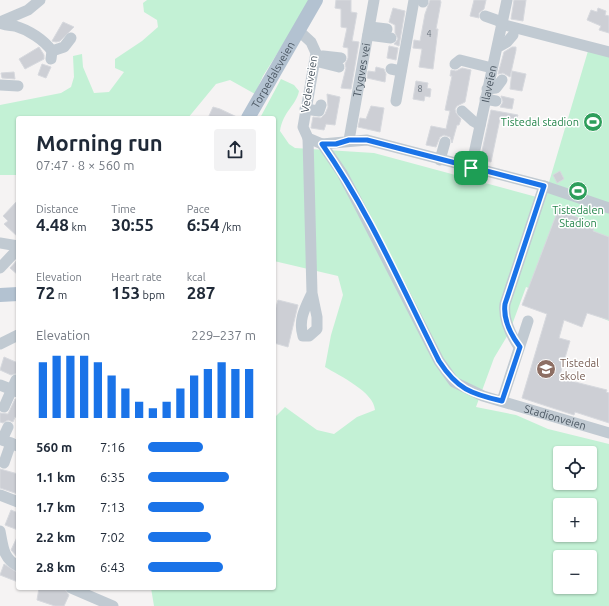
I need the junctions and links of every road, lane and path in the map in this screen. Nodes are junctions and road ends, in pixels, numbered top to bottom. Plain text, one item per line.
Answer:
1 (40, 0) edge
2 (316, 0) edge
3 (374, 0) edge
4 (507, 0) edge
5 (420, 1) edge
6 (485, 16) dead end
7 (411, 20) junction
8 (0, 23) edge
9 (502, 23) junction
10 (299, 31) junction
11 (369, 31) junction
12 (389, 34) dead end
13 (513, 34) dead end
14 (71, 38) dead end
15 (415, 38) dead end
16 (499, 45) junction
17 (609, 52) edge
18 (315, 59) junction
19 (340, 63) dead end
20 (495, 63) junction
21 (455, 64) dead end
22 (502, 80) dead end
23 (0, 85) edge
24 (18, 86) dead end
25 (489, 96) junction
26 (396, 101) dead end
27 (321, 105) dead end
28 (306, 109) junction
29 (462, 111) dead end
30 (249, 116) edge
31 (480, 125) junction
32 (308, 138) junction
33 (349, 140) junction
34 (445, 142) dead end
35 (322, 144) junction
36 (440, 160) junction
37 (472, 164) junction
38 (490, 166) dead end
39 (544, 186) junction
40 (609, 208) edge
41 (0, 243) edge
42 (16, 246) edge
43 (16, 251) edge
44 (0, 268) edge
45 (312, 293) dead end
46 (16, 294) edge
47 (0, 295) edge
48 (528, 321) dead end
49 (16, 336) edge
50 (0, 344) edge
51 (520, 347) junction
52 (0, 385) edge
53 (15, 390) edge
54 (502, 401) junction
55 (4, 408) dead end
56 (8, 428) dead end
57 (609, 433) edge
58 (8, 442) edge
59 (4, 463) dead end
60 (0, 496) edge
61 (16, 501) edge
62 (0, 531) edge
63 (16, 565) edge
64 (80, 590) edge
65 (113, 606) edge

1 - 8 street
2 - 10 main road
3 - 11 street, Trygves vei
4 - 9 street, Ilaveien
5 - 7 street
6 - 9 street
7 - 15 street
7 - 26 street
8 - 14 street
9 - 16 street, Ilaveien
9 - 17 street
10 - 18 street, Vedenveien
10 - 30 main road, Torpedalsveien
11 - 12 street
11 - 33 street, Trygves vei
13 - 16 street
16 - 20 street, Ilaveien
18 - 19 street
18 - 28 street, Vedenveien
20 - 21 street
20 - 25 street, Ilaveien
22 - 25 street
23 - 24 street
25 - 31 street, Ilaveien
27 - 28 street
28 - 32 street, Vedenveien
29 - 31 street
31 - 37 street, Ilaveien
32 - 35 street
32 - 45 street, Vedenveien
33 - 35 street
33 - 36 street
34 - 36 street
35 - 54 street, Stadionveien
36 - 37 street
37 - 38 street
37 - 39 street
39 - 40 street
39 - 51 street
41 - 42 street
43 - 44 street
46 - 47 main road
48 - 51 street
49 - 50 street
51 - 54 street
52 - 53 street
53 - 55 street
54 - 57 street, Stadionveien
56 - 58 street
58 - 59 street
60 - 61 street
62 - 63 street
64 - 65 street

